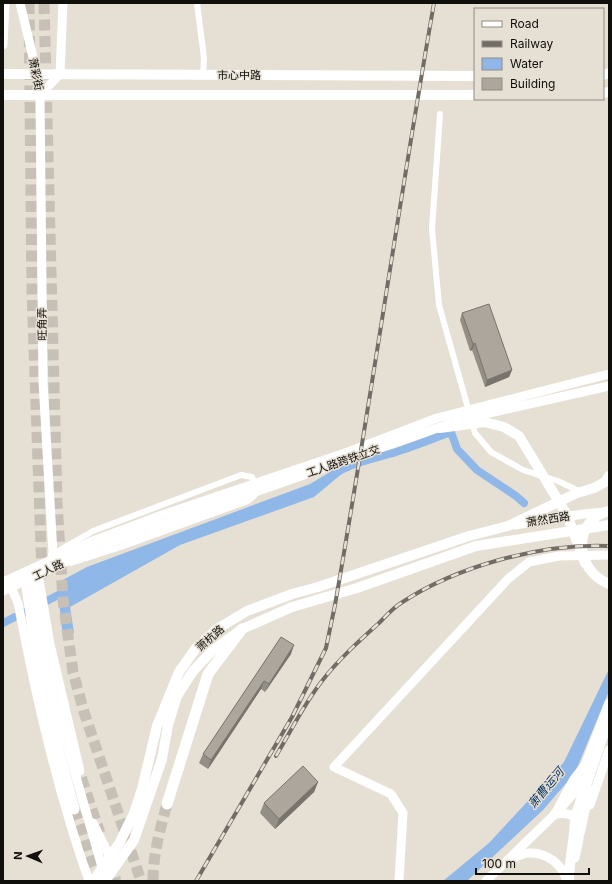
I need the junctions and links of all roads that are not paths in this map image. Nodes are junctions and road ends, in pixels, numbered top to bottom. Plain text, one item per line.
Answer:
1 (5, 3) edge
2 (20, 3) edge
3 (63, 3) edge
4 (197, 3) edge
5 (3, 45) edge
6 (3, 74) edge
7 (37, 74) junction
8 (60, 74) junction
9 (203, 75) junction
10 (474, 76) edge
11 (3, 95) edge
12 (40, 95) junction
13 (474, 95) edge
14 (440, 114) dead end
15 (609, 374) edge
16 (609, 386) edge
17 (440, 428) junction
18 (609, 476) edge
19 (581, 492) junction
20 (609, 502) edge
21 (609, 512) edge
22 (595, 518) junction
23 (609, 525) edge
24 (508, 526) junction
25 (487, 531) joint
26 (491, 543) joint
27 (91, 546) junction
28 (53, 553) junction
29 (609, 555) edge
30 (585, 563) junction
31 (49, 565) junction
32 (32, 577) junction
33 (3, 582) edge
34 (609, 584) edge
35 (7, 589) edge
36 (36, 598) junction
37 (242, 629) junction
38 (39, 648) junction
39 (609, 703) edge
40 (609, 718) edge
41 (609, 736) edge
42 (601, 752) edge
43 (167, 804) tunnel mouth
44 (74, 809) tunnel mouth
45 (555, 814) junction
46 (575, 817) junction
47 (580, 832) junction
48 (110, 856) junction
49 (510, 859) junction
50 (115, 866) junction
51 (101, 868) junction
52 (105, 880) edge
53 (88, 881) edge
54 (93, 881) edge
55 (399, 881) edge
56 (486, 881) edge
57 (569, 881) edge

1 - 5 main road
2 - 7 main road, 萧彩街
3 - 8 main road
4 - 9 street
6 - 7 main road, 市心中路
7 - 8 main road, 市心中路
7 - 12 main road, 萧彩街
8 - 9 main road, 市心中路
8 - 12 main road, 萧彩街
9 - 10 main road, 市心中路
11 - 12 main road, 市心中路
12 - 13 main road, 市心中路
12 - 28 main road, 旺角弄
14 - 19 street
15 - 27 main road, 工人路跨铁立交
16 - 17 main road, 工人路跨铁立交
17 - 27 main road, 工人路跨铁立交
17 - 30 main road
18 - 19 main road
19 - 24 main road
20 - 22 main road
21 - 22 main road
21 - 24 main road, 萧然西路
22 - 30 main road
23 - 26 main road, 萧然西路
24 - 25 main road, 萧然西路
25 - 48 main road, 萧杭路
26 - 37 main road, 萧杭路
27 - 31 main road, 工人路
28 - 31 street
28 - 31 street
29 - 55 main road
30 - 34 main road
31 - 32 main road, 工人路
31 - 33 main road, 工人路
32 - 35 main road, 工人路
32 - 36 highway
35 - 38 main road
36 - 38 highway
36 - 38 main road
37 - 43 highway
37 - 50 main road, 萧杭路
38 - 44 highway
38 - 48 main road
38 - 51 main road
38 - 53 main road
39 - 45 main road
40 - 42 main road
41 - 42 main road
42 - 45 main road
42 - 46 main road
42 - 47 main road
45 - 46 main road
45 - 49 main road
46 - 47 main road
46 - 57 main road
47 - 57 main road
48 - 50 main road
48 - 51 main road, 萧杭路
49 - 56 main road
49 - 57 main road
50 - 52 main road, 萧杭路
51 - 52 main road
51 - 54 main road, 萧杭路

